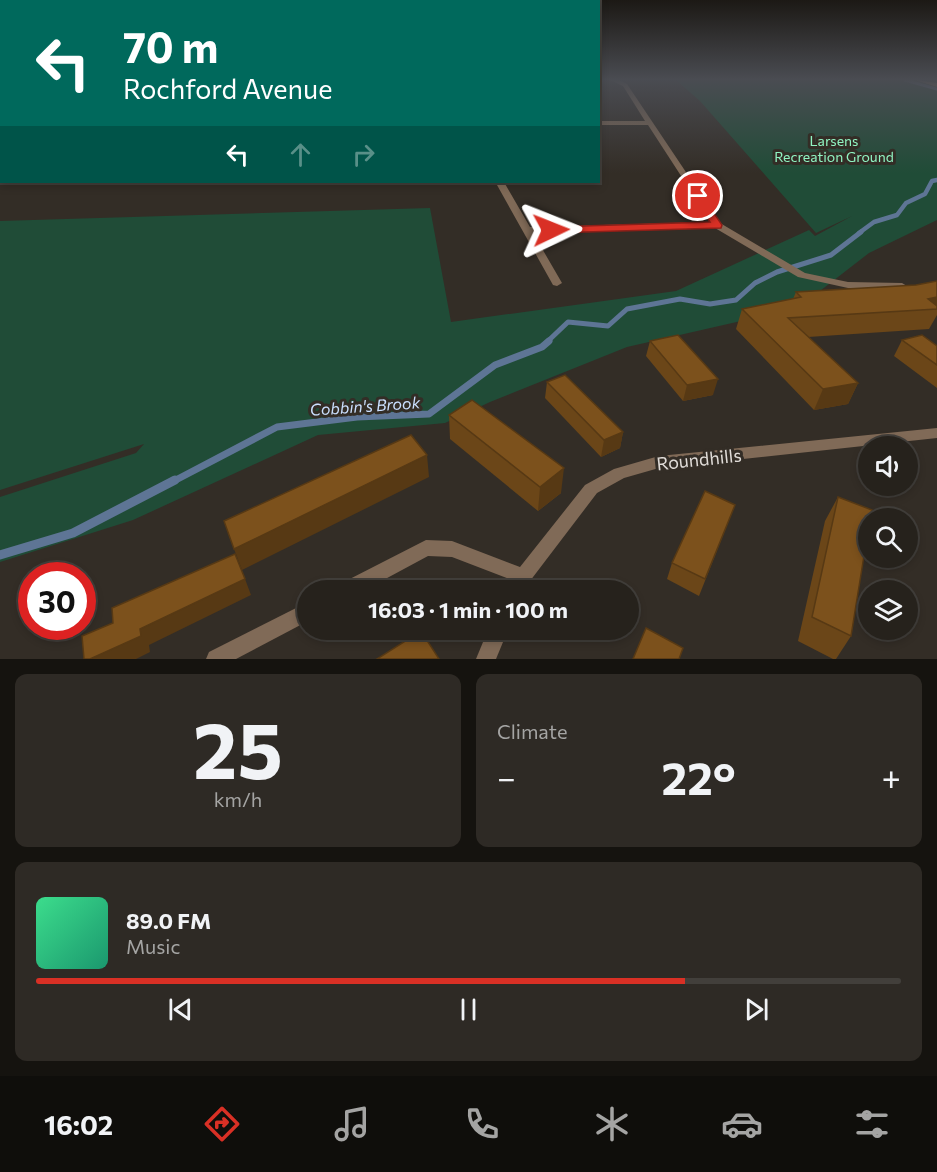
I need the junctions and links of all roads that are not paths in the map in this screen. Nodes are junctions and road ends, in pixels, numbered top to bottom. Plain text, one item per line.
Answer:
1 (642, 111) edge
2 (600, 123) edge
3 (650, 123) junction
4 (501, 183) edge
5 (717, 225) junction
6 (527, 230) junction
7 (556, 283) dead end
8 (911, 286) edge
9 (937, 433) edge
10 (366, 580) edge
11 (514, 580) edge
12 (522, 580) edge
13 (297, 617) edge
14 (494, 640) edge
15 (216, 659) edge
16 (486, 659) edge

1 - 3 street
2 - 3 street
3 - 5 street
4 - 6 street
5 - 6 street
5 - 8 street
6 - 7 street
9 - 12 street, Roundhills
10 - 11 street
13 - 15 street
14 - 16 street

